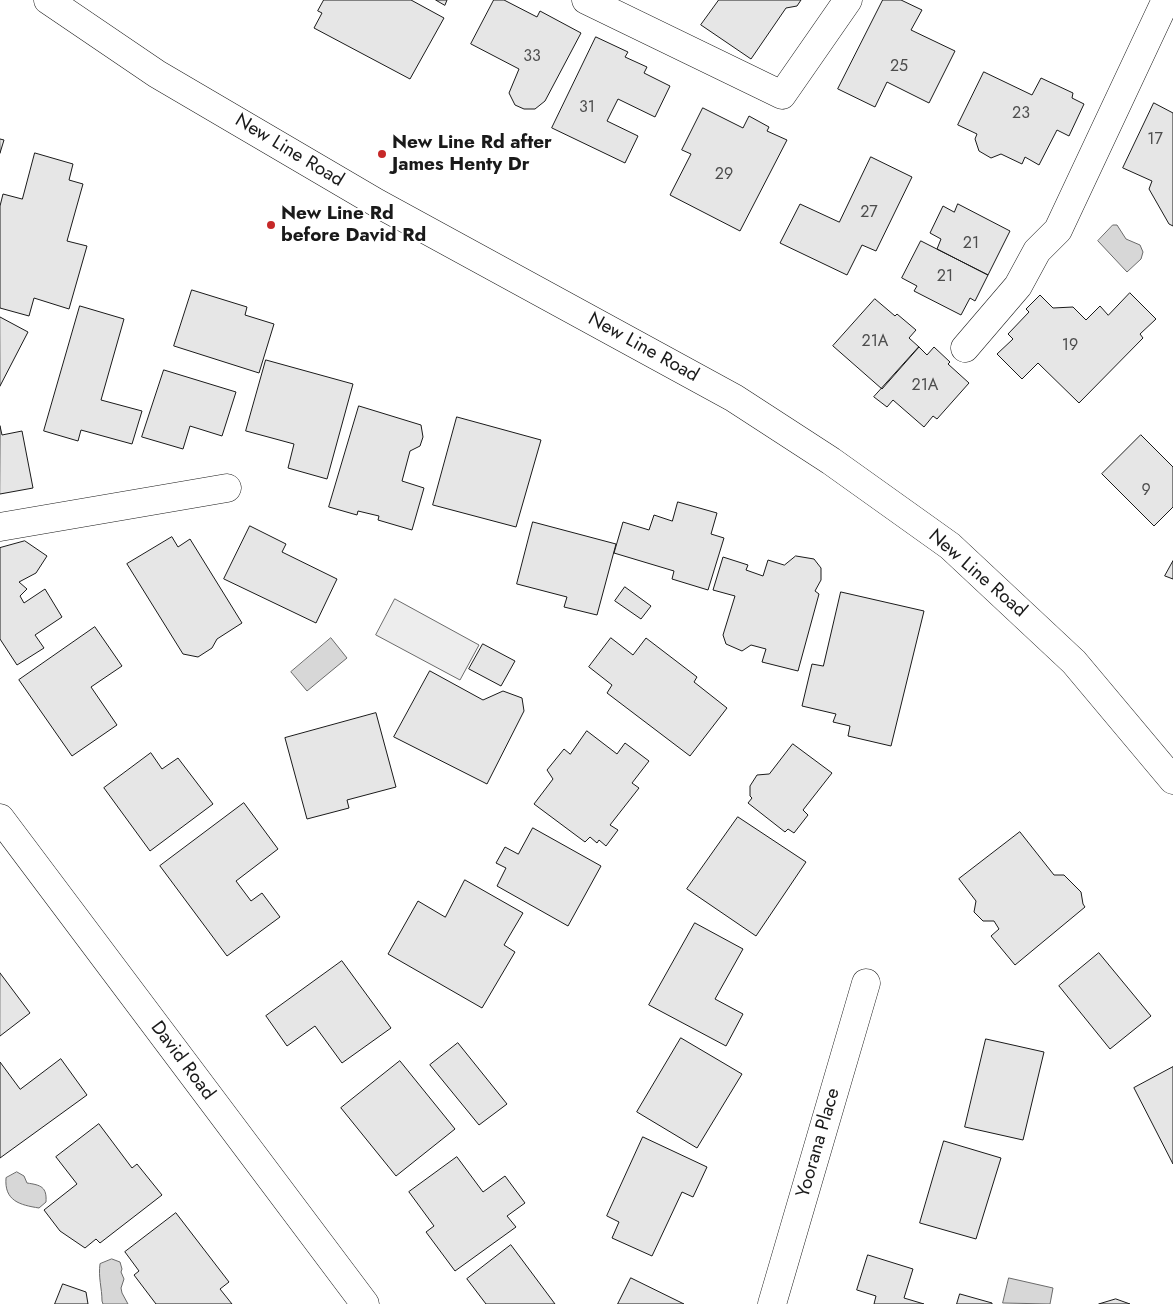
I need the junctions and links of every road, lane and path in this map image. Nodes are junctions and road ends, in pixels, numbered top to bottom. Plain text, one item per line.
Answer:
1 (48, 0) edge
2 (586, 0) edge
3 (848, 0) edge
4 (1165, 4) edge
5 (965, 348) dead end
6 (227, 488) dead end
7 (0, 527) edge
8 (1173, 780) edge
9 (0, 818) edge
10 (866, 983) dead end
11 (365, 1304) edge
12 (772, 1304) edge

1 - 8 main road, New Line Road
2 - 3 main road
4 - 5 main road
6 - 7 main road
9 - 11 main road, David Road
10 - 12 main road, Yoorana Place

